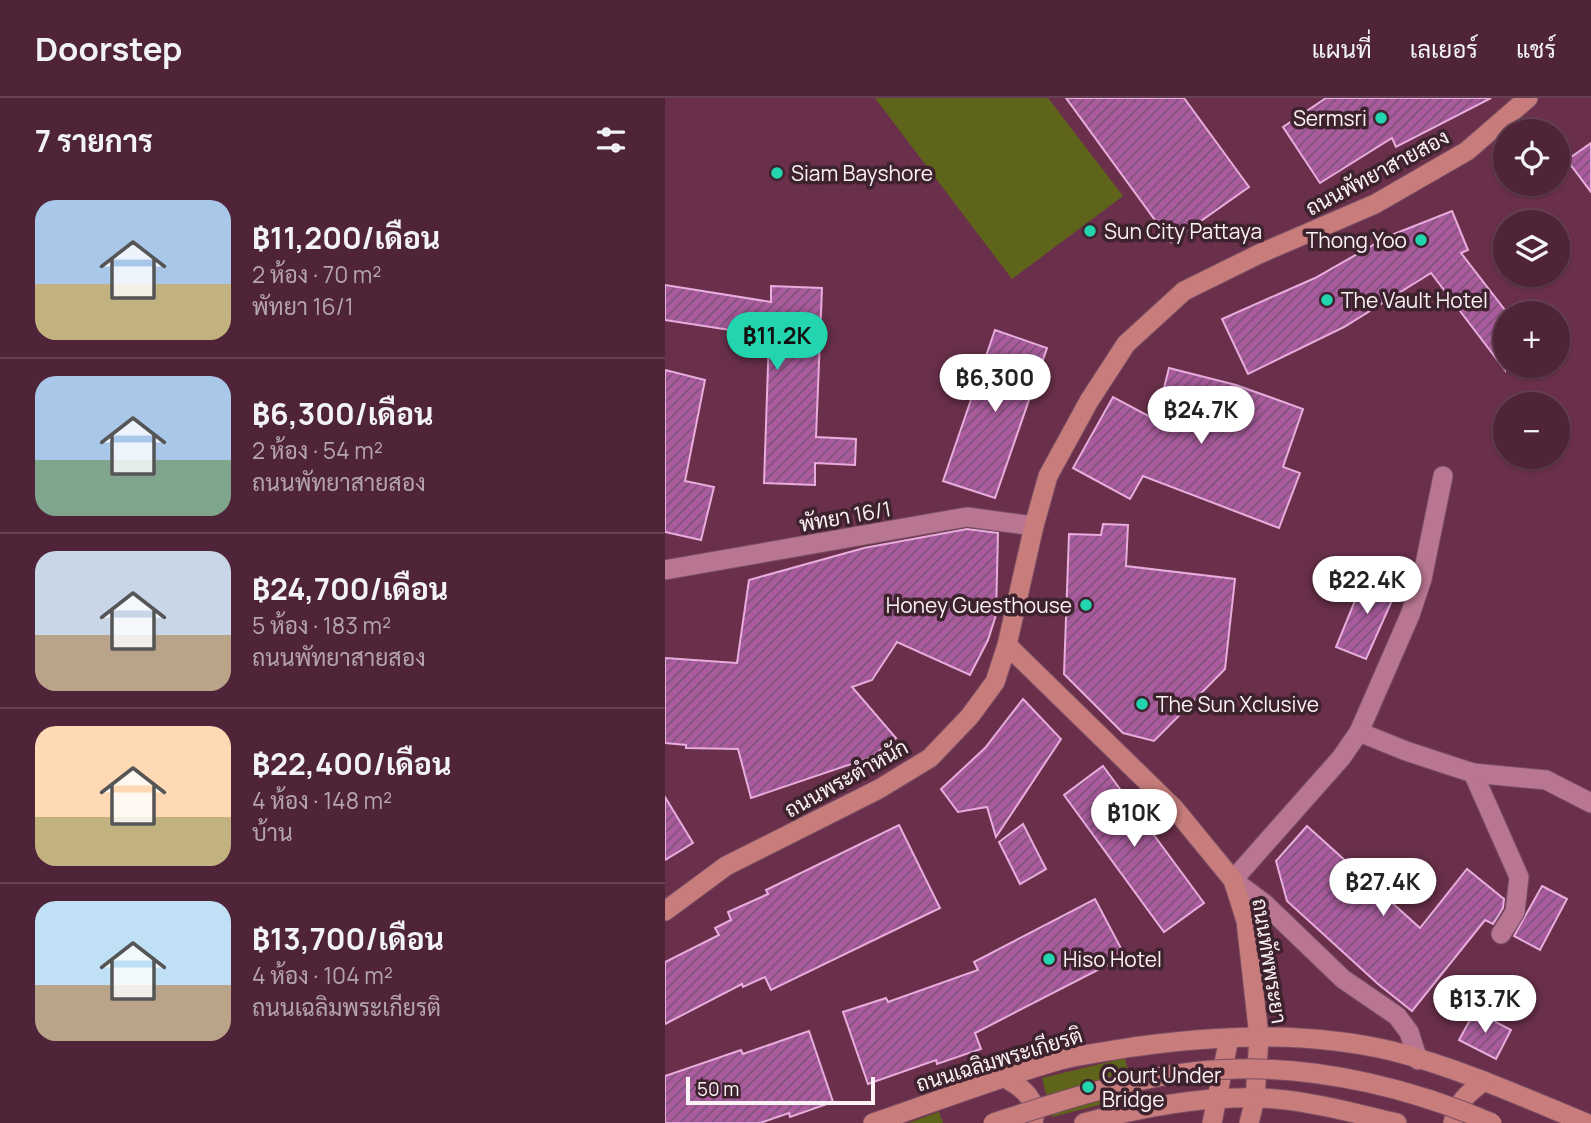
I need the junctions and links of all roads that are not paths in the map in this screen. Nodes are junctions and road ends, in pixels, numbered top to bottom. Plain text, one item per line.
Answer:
1 (1528, 98) edge
2 (1443, 476) dead end
3 (1034, 526) junction
4 (665, 570) edge
5 (1007, 645) junction
6 (1359, 732) junction
7 (1473, 773) junction
8 (1591, 803) edge
9 (1233, 880) junction
10 (665, 911) edge
11 (1501, 934) dead end
12 (1259, 1037) junction
13 (1229, 1038) junction
14 (1418, 1060) junction
15 (1005, 1078) junction
16 (1484, 1081) junction
17 (1255, 1099) junction
18 (1218, 1100) junction
19 (1377, 1121) edge
20 (873, 1123) edge
21 (993, 1123) edge
22 (1033, 1123) edge
23 (1084, 1123) edge
24 (1212, 1123) edge
25 (1249, 1123) edge
26 (1356, 1123) edge
27 (1397, 1123) edge
28 (1453, 1123) edge
29 (1492, 1123) edge
30 (1586, 1123) edge

1 - 3 main road, ถนนพัทยาสายสอง
2 - 6 street
3 - 4 street, พัทยา 16/1
3 - 5 main road, ถนนพัทยาสายสอง
5 - 9 main road, ถนนทัพพระยา
5 - 10 main road, ถนนพระตำหนัก
6 - 7 street
6 - 9 street
7 - 8 street
7 - 11 street
9 - 12 main road, ถนนทัพพระยา
9 - 14 street
12 - 13 main road, ถนนเฉลิมพระเกียรติ
12 - 14 main road, ถนนเฉลิมพระเกียรติ
12 - 17 main road, ถนนทัพพระยา
13 - 15 main road, ถนนเฉลิมพระเกียรติ
13 - 18 main road
14 - 16 main road, ถนนเฉลิมพระเกียรติ
15 - 20 main road, ถนนเฉลิมพระเกียรติ
15 - 22 main road
16 - 28 main road
16 - 30 main road, ถนนเฉลิมพระเกียรติ
17 - 18 main road
17 - 19 main road
17 - 25 main road, ถนนทัพพระยา
18 - 23 main road
18 - 24 main road
19 - 26 main road
19 - 27 main road
21 - 29 main road, bridge

